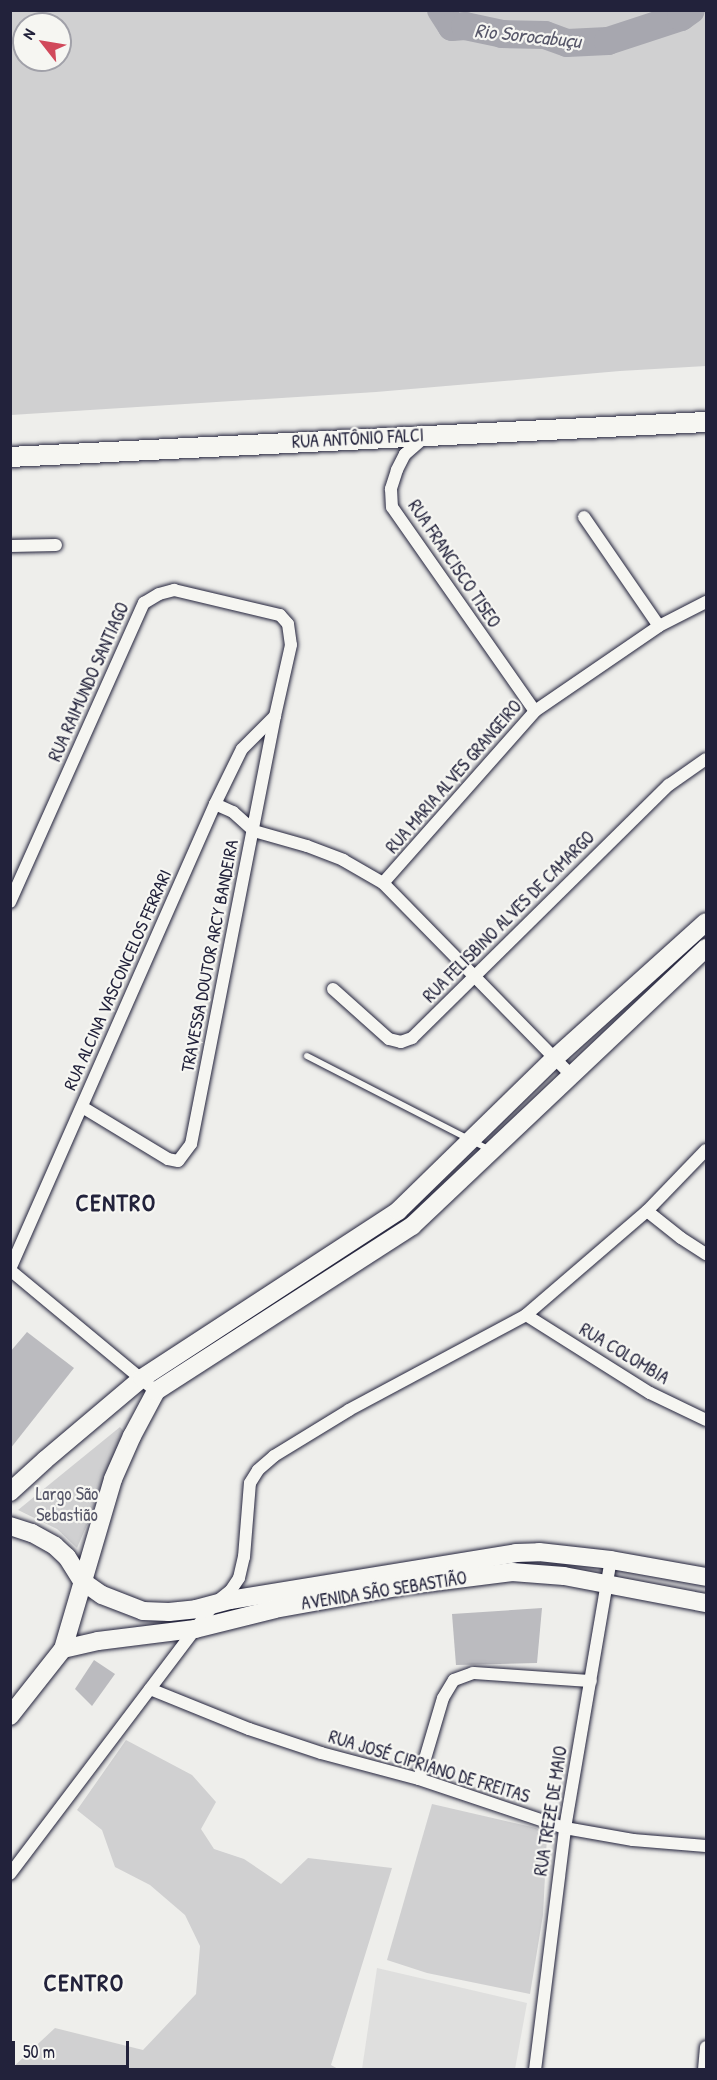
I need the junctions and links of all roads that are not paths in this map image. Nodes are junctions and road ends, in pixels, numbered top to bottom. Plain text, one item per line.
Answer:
1 (706, 422) edge
2 (427, 435) junction
3 (10, 457) edge
4 (584, 517) dead end
5 (56, 545) dead end
6 (10, 546) edge
7 (706, 602) edge
8 (659, 626) junction
9 (291, 645) joint
10 (535, 711) junction
11 (275, 716) junction
12 (706, 759) edge
13 (215, 804) junction
14 (254, 831) junction
15 (383, 883) junction
16 (10, 902) edge
17 (706, 922) edge
18 (706, 948) edge
19 (476, 976) junction
20 (333, 989) dead end
21 (307, 1056) dead end
22 (555, 1058) junction
23 (572, 1076) junction
24 (82, 1107) junction
25 (473, 1140) junction
26 (706, 1150) edge
27 (492, 1151) junction
28 (398, 1211) junction
29 (647, 1211) junction
30 (412, 1226) junction
31 (706, 1254) edge
32 (10, 1269) edge
33 (526, 1315) junction
34 (142, 1378) junction
35 (156, 1391) junction
36 (706, 1420) edge
37 (10, 1492) edge
38 (10, 1526) edge
39 (539, 1552) junction
40 (611, 1560) junction
41 (538, 1574) junction
42 (706, 1577) edge
43 (82, 1581) junction
44 (608, 1584) junction
45 (706, 1603) edge
46 (214, 1604) junction
47 (195, 1629) junction
48 (63, 1649) junction
49 (591, 1681) junction
50 (150, 1689) junction
51 (10, 1716) edge
52 (419, 1779) junction
53 (565, 1828) junction
54 (706, 1846) edge
55 (10, 1874) edge
56 (706, 2047) edge
57 (535, 2070) edge
58 (704, 2070) edge

1 - 2 main road, RUA ANTÔNIO FALCI
2 - 3 main road, RUA ANTÔNIO FALCI
2 - 10 street, RUA FRANCISCO TISEO
4 - 8 street
5 - 6 street
7 - 8 street, RUA MARIA ALVES GRANGEIRO
8 - 10 street, RUA MARIA ALVES GRANGEIRO
9 - 11 street, TRAVESSA DOUTOR ARCY BANDEIRA
9 - 16 street, RUA RAIMUNDO SANTIAGO
10 - 15 street, RUA MARIA ALVES GRANGEIRO
11 - 13 street, RUA ALCINA VASCONCELOS FERRARI
11 - 14 street, TRAVESSA DOUTOR ARCY BANDEIRA
12 - 19 street, RUA FELISBINO ALVES DE CAMARGO
13 - 14 street
13 - 24 street, RUA ALCINA VASCONCELOS FERRARI
14 - 15 street
14 - 24 street, TRAVESSA DOUTOR ARCY BANDEIRA
15 - 19 street
17 - 22 main road
18 - 23 main road
19 - 20 street, RUA FELISBINO ALVES DE CAMARGO
19 - 22 street
21 - 25 lane
22 - 23 street
22 - 25 main road
23 - 27 main road
24 - 32 street, RUA ALCINA VASCONCELOS FERRARI
25 - 27 lane
25 - 28 main road
26 - 29 street
27 - 30 main road
28 - 30 main road
28 - 34 main road
29 - 31 street
29 - 33 street
30 - 35 main road
32 - 34 street
33 - 36 street, RUA COLOMBIA
33 - 46 street
34 - 35 street
34 - 37 main road
35 - 43 main road
38 - 43 main road
39 - 40 main road, AVENIDA SÃO SEBASTIÃO
39 - 41 main road
39 - 46 main road, AVENIDA SÃO SEBASTIÃO
40 - 42 main road, AVENIDA SÃO SEBASTIÃO
40 - 44 street, RUA TREZE DE MAIO
41 - 44 main road, AVENIDA SÃO SEBASTIÃO
41 - 47 main road, AVENIDA SÃO SEBASTIÃO
43 - 46 main road, AVENIDA SÃO SEBASTIÃO
43 - 48 main road
44 - 45 main road, AVENIDA SÃO SEBASTIÃO
44 - 49 street, RUA TREZE DE MAIO
46 - 47 street
47 - 48 main road, AVENIDA SÃO SEBASTIÃO
47 - 50 street
48 - 51 main road
49 - 52 street
49 - 53 street, RUA TREZE DE MAIO
50 - 52 street, RUA JOSÉ CIPRIANO DE FREITAS
50 - 55 street
52 - 53 street, RUA JOSÉ CIPRIANO DE FREITAS
53 - 54 street, RUA JOSÉ CIPRIANO DE FREITAS
53 - 57 street, RUA TREZE DE MAIO
56 - 58 street

